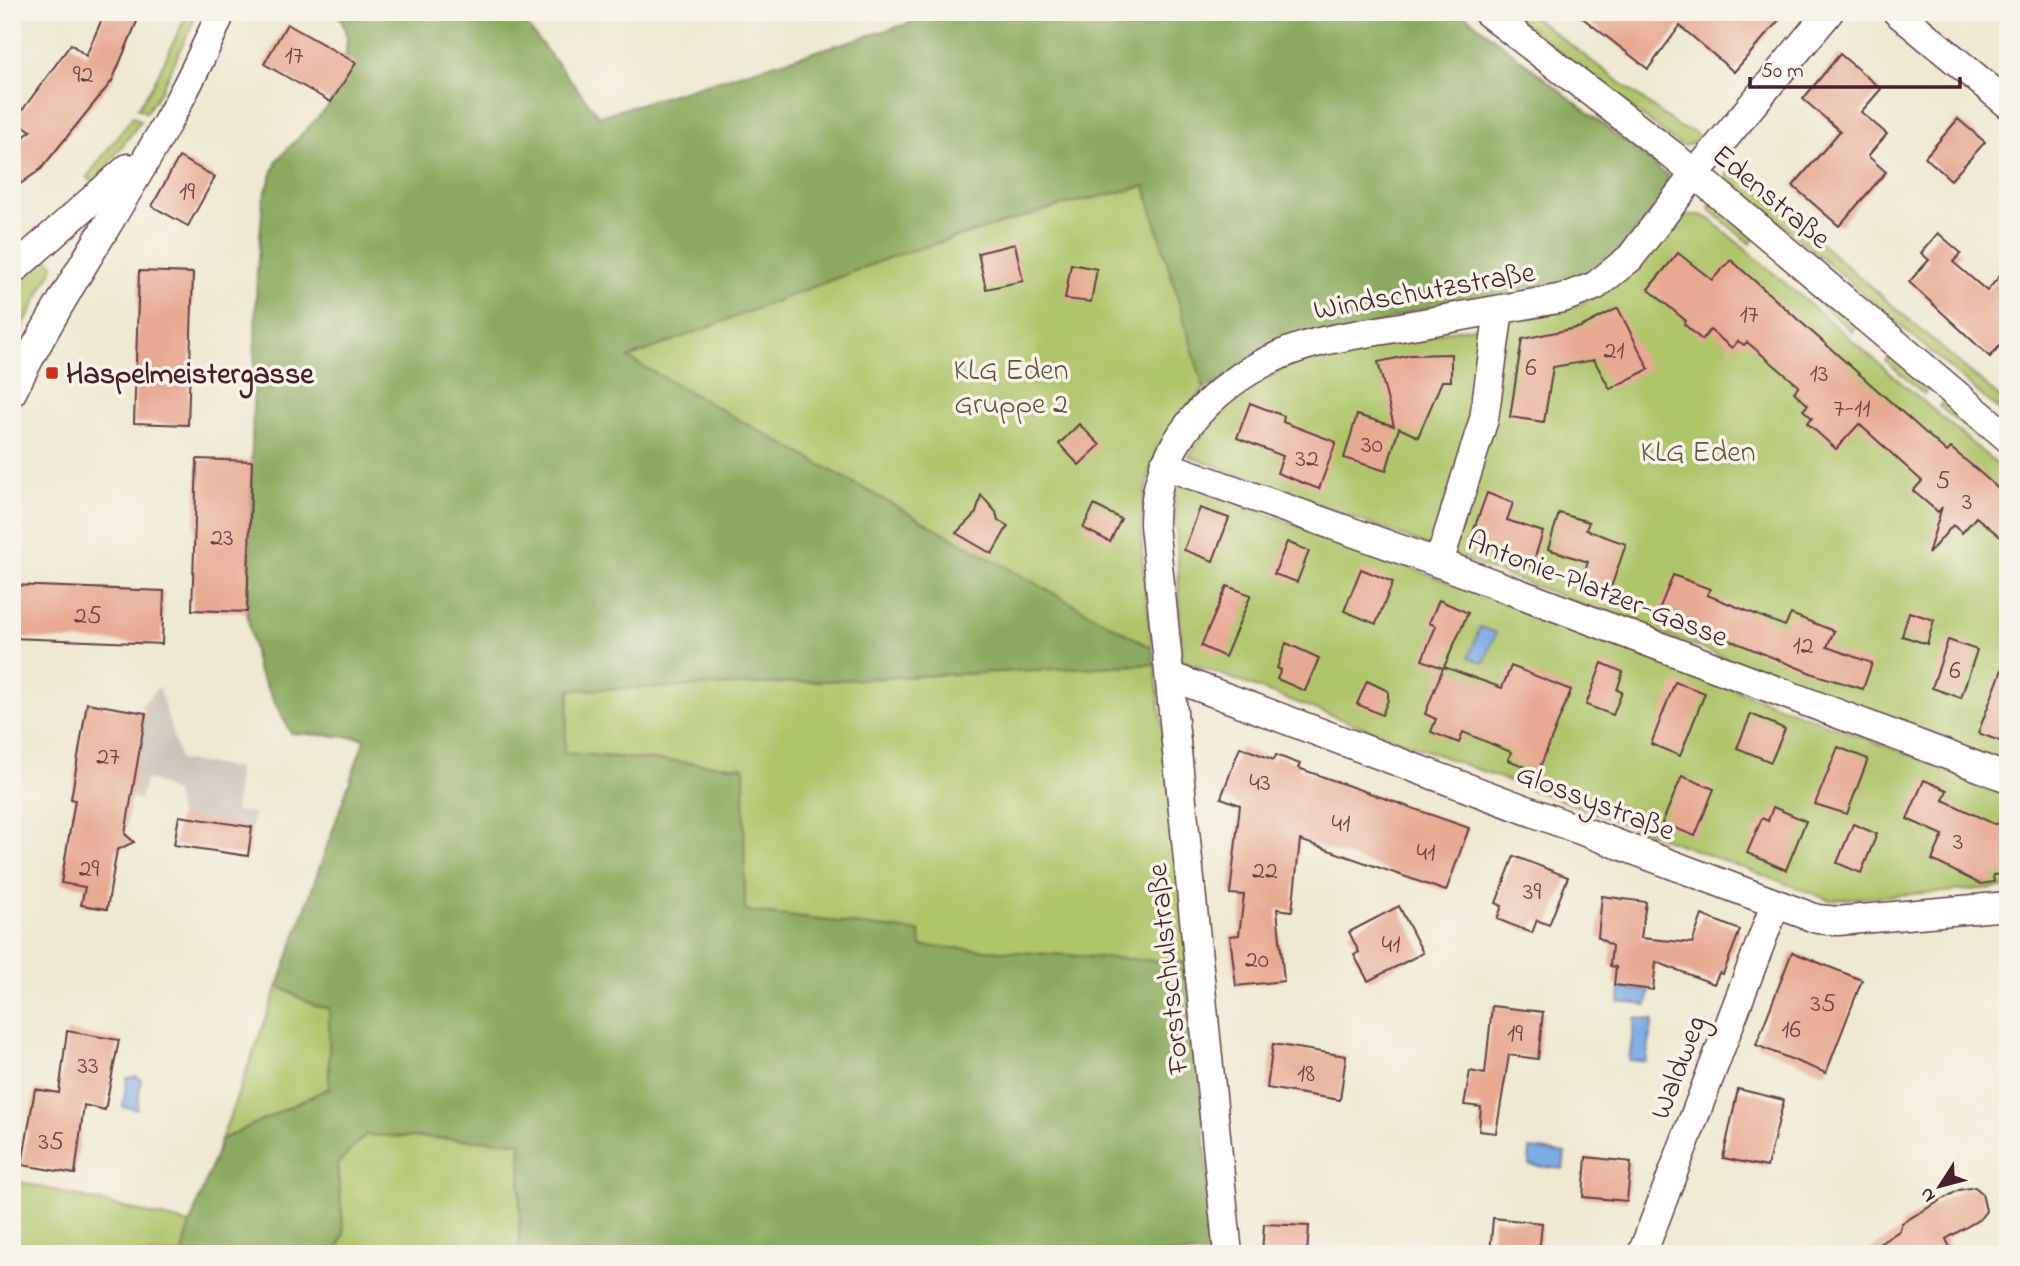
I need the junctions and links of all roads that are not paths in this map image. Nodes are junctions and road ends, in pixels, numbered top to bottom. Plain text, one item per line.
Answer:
1 (221, 12) edge
2 (1487, 12) edge
3 (1829, 12) edge
4 (1897, 12) edge
5 (2008, 104) edge
6 (159, 136) junction
7 (1695, 174) junction
8 (12, 271) edge
9 (1499, 310) junction
10 (12, 392) edge
11 (2008, 438) edge
12 (1164, 465) junction
13 (1439, 563) junction
14 (1172, 677) junction
15 (2008, 778) edge
16 (1774, 905) junction
17 (2008, 906) edge
18 (1228, 1254) edge
19 (1642, 1254) edge

1 - 6 street
2 - 7 street, Edenstraße
3 - 7 street, Windschutzstraße
4 - 5 street
6 - 8 street
6 - 10 street
7 - 9 street, Windschutzstraße
7 - 11 street, Edenstraße
9 - 12 street, Windschutzstraße
9 - 13 street
12 - 13 street, Antonie-Platzer-Gasse
12 - 14 street, Windschutzstraße
13 - 15 street, Antonie-Platzer-Gasse
14 - 16 street, Glossystraße
14 - 18 street, Forstschulstraße
16 - 17 street, Glossystraße
16 - 19 street, Waldweg

